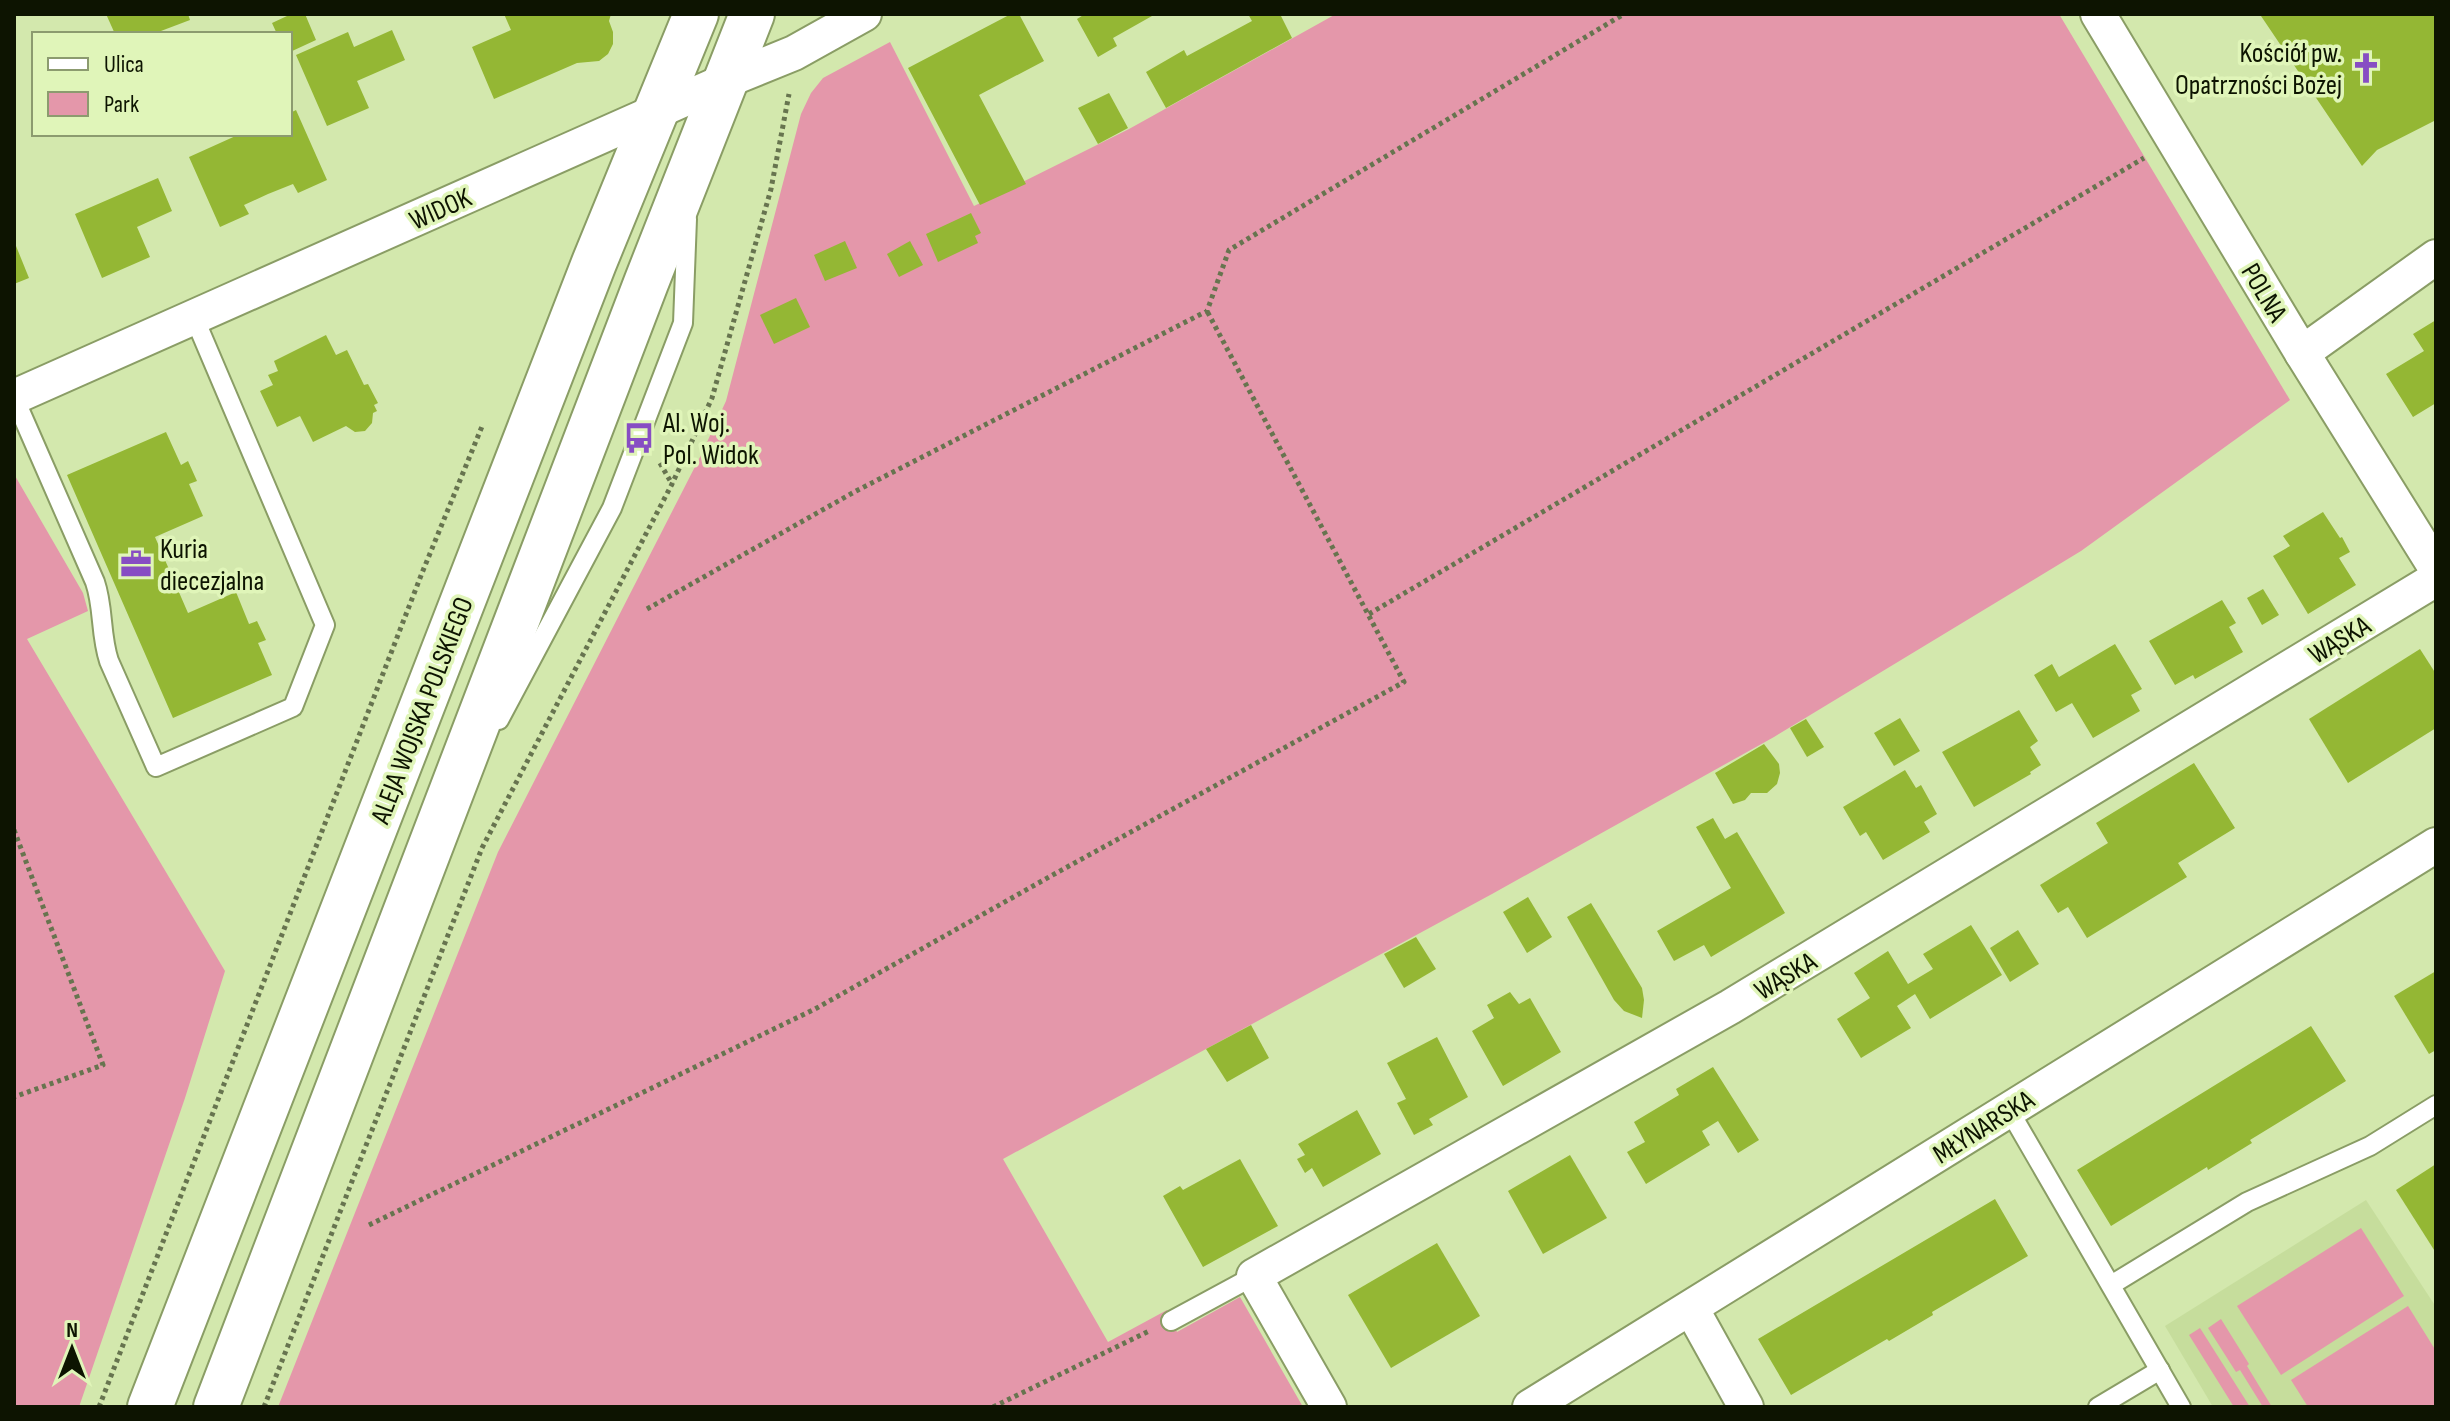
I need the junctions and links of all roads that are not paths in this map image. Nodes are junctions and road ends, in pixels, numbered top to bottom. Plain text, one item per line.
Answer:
1 (696, 14) edge
2 (752, 14) edge
3 (857, 14) edge
4 (864, 14) edge
5 (2098, 14) edge
6 (725, 81) junction
7 (655, 113) junction
8 (2436, 257) edge
9 (194, 317) junction
10 (2302, 353) junction
11 (14, 397) edge
12 (2436, 568) edge
13 (2436, 579) edge
14 (2436, 845) edge
15 (2436, 1105) edge
16 (2009, 1110) junction
17 (1254, 1276) junction
18 (2111, 1285) junction
19 (1691, 1308) junction
20 (1171, 1321) road end
21 (2160, 1370) junction
22 (150, 1407) edge
23 (216, 1407) edge
24 (1329, 1407) edge
25 (1530, 1407) edge
26 (1746, 1407) edge
27 (2098, 1407) edge
28 (2181, 1407) edge

1 - 7 main road, ALEJA WOJSKA POLSKIEGO
2 - 6 main road, ALEJA WOJSKA POLSKIEGO
3 - 4 street
4 - 6 street, WIDOK
5 - 10 street, POLNA
6 - 7 street, WIDOK
6 - 23 main road, ALEJA WOJSKA POLSKIEGO
7 - 9 street, WIDOK
7 - 22 main road, ALEJA WOJSKA POLSKIEGO
8 - 10 street
9 - 11 street, WIDOK
9 - 11 lane
10 - 12 street, POLNA
13 - 17 street, WĄSKA
14 - 16 street, MŁYNARSKA
15 - 18 lane
16 - 18 lane
16 - 19 street, MŁYNARSKA
17 - 20 lane
17 - 24 street
18 - 21 lane
19 - 25 street, MŁYNARSKA
19 - 26 street
21 - 27 lane
21 - 28 lane

